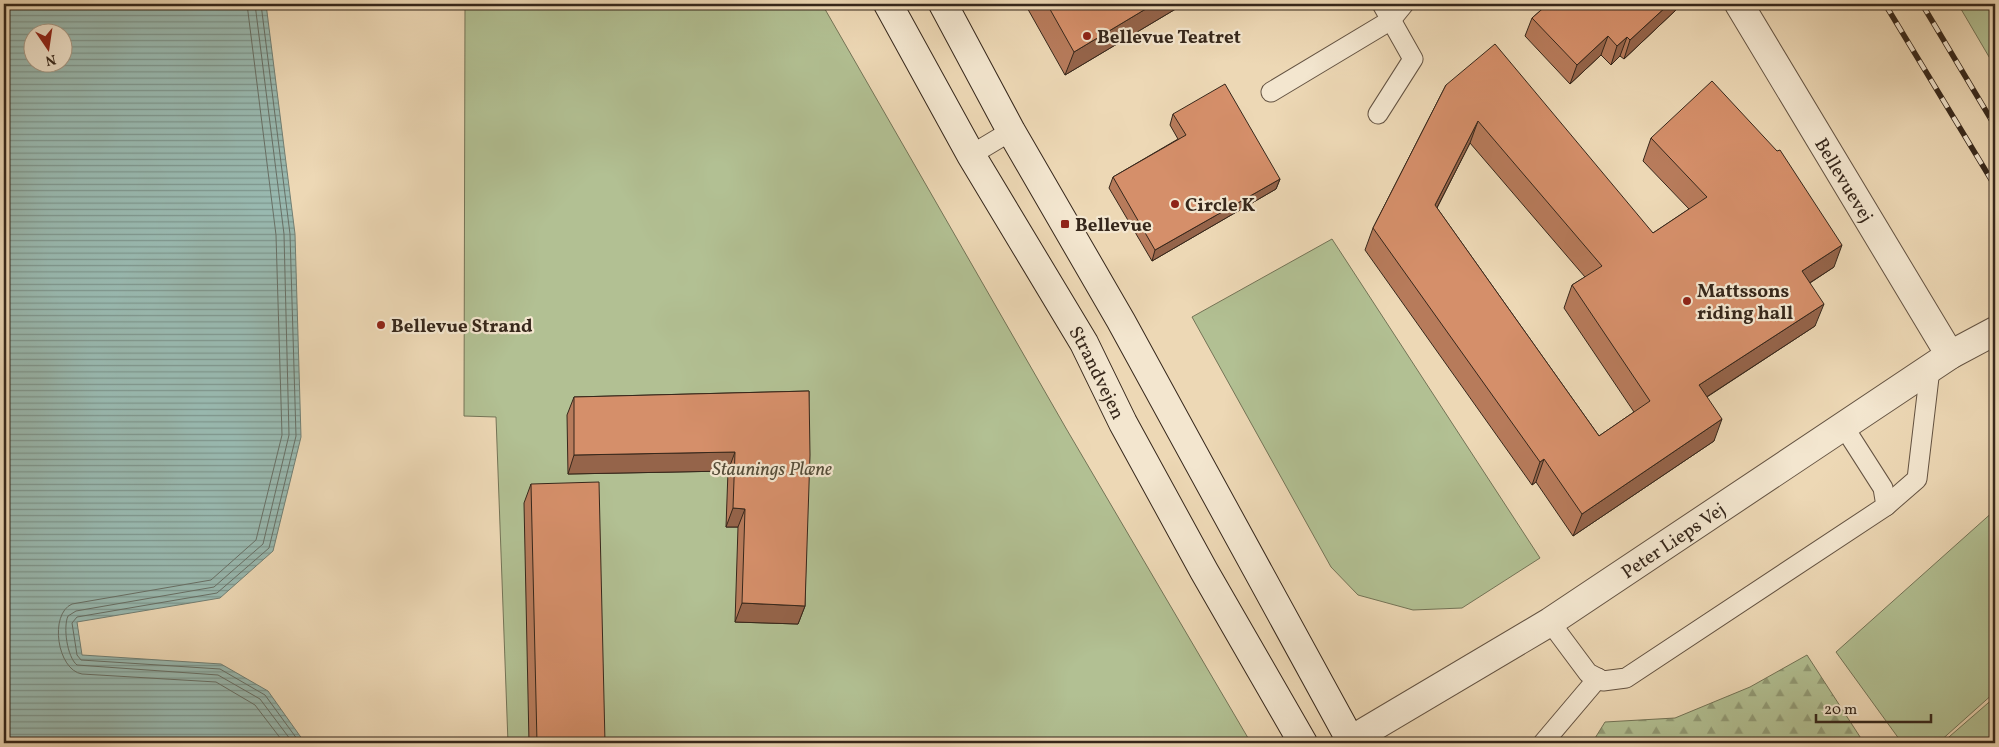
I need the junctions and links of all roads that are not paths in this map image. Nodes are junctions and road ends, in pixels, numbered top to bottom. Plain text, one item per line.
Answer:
1 (888, 4) edge
2 (943, 4) edge
3 (1404, 4) edge
4 (1739, 4) edge
5 (1387, 12) edge
6 (1271, 92) dead end
7 (1378, 114) dead end
8 (1011, 131) junction
9 (971, 155) junction
10 (1995, 331) edge
11 (1940, 362) junction
12 (1844, 427) junction
13 (1886, 506) junction
14 (1550, 622) junction
15 (1598, 678) junction
16 (1349, 742) edge
17 (1303, 743) edge
18 (1543, 743) edge

1 - 9 main road, Strandvejen
2 - 8 main road
3 - 5 lane
4 - 11 main road, Bellevuevej
5 - 6 lane
5 - 7 lane
8 - 9 lane
8 - 16 main road
9 - 17 main road, Strandvejen
10 - 11 main road, Peter Lieps Vej
11 - 12 main road, Peter Lieps Vej
11 - 13 lane
12 - 13 lane
12 - 14 main road, Peter Lieps Vej
13 - 15 lane
14 - 15 lane
14 - 16 main road, Peter Lieps Vej
15 - 18 lane

